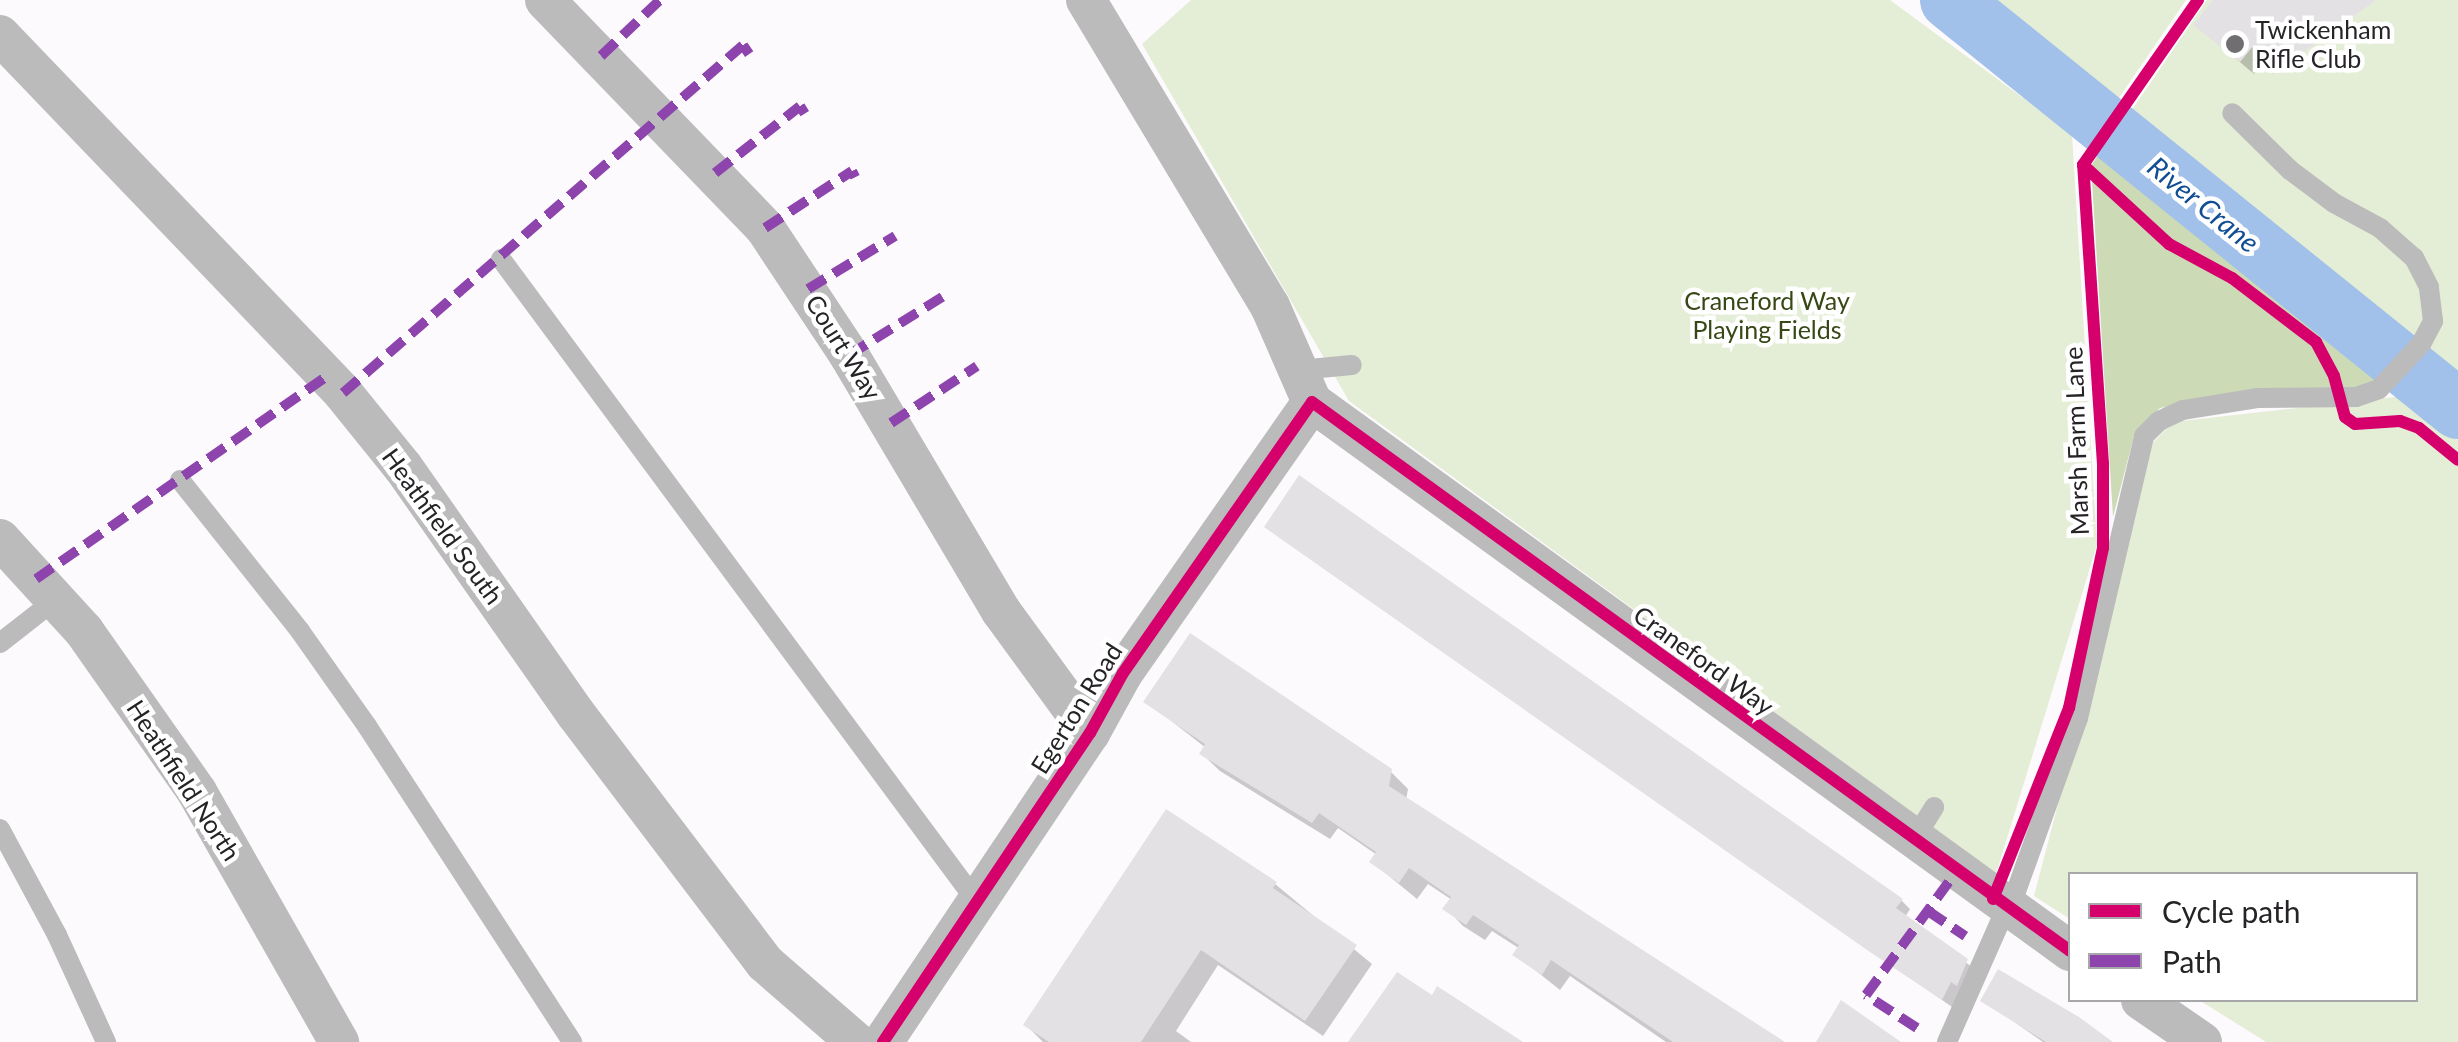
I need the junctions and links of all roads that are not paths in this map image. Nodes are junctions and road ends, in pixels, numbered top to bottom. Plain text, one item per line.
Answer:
1 (545, 0) edge
2 (1086, 0) edge
3 (0, 35) edge
4 (2232, 113) dead end
5 (501, 260) dead end
6 (1352, 365) dead end
7 (1306, 386) junction
8 (180, 480) dead end
9 (0, 539) edge
10 (55, 600) junction
11 (0, 643) edge
12 (1090, 734) junction
13 (1934, 807) dead end
14 (0, 829) edge
15 (1913, 841) junction
16 (977, 902) junction
17 (2008, 909) junction
18 (2068, 950) edge
19 (2144, 1002) edge
20 (106, 1042) edge
21 (338, 1042) edge
22 (572, 1042) edge
23 (856, 1042) edge
24 (883, 1042) edge
25 (1946, 1042) edge
26 (2202, 1042) edge

1 - 12 street, Court Way
2 - 7 street, Craneford Way
3 - 23 street, Heathfield South
4 - 17 lane
5 - 16 lane
6 - 7 lane
7 - 12 street, Egerton Road
7 - 15 street, Craneford Way
8 - 22 lane
9 - 10 street, Heathfield North
10 - 11 lane
10 - 21 street, Heathfield North
12 - 16 street, Egerton Road
13 - 15 lane
14 - 20 lane
15 - 17 street, Craneford Way
16 - 24 street, Egerton Road
17 - 18 street, Craneford Way
17 - 25 lane
19 - 26 street

